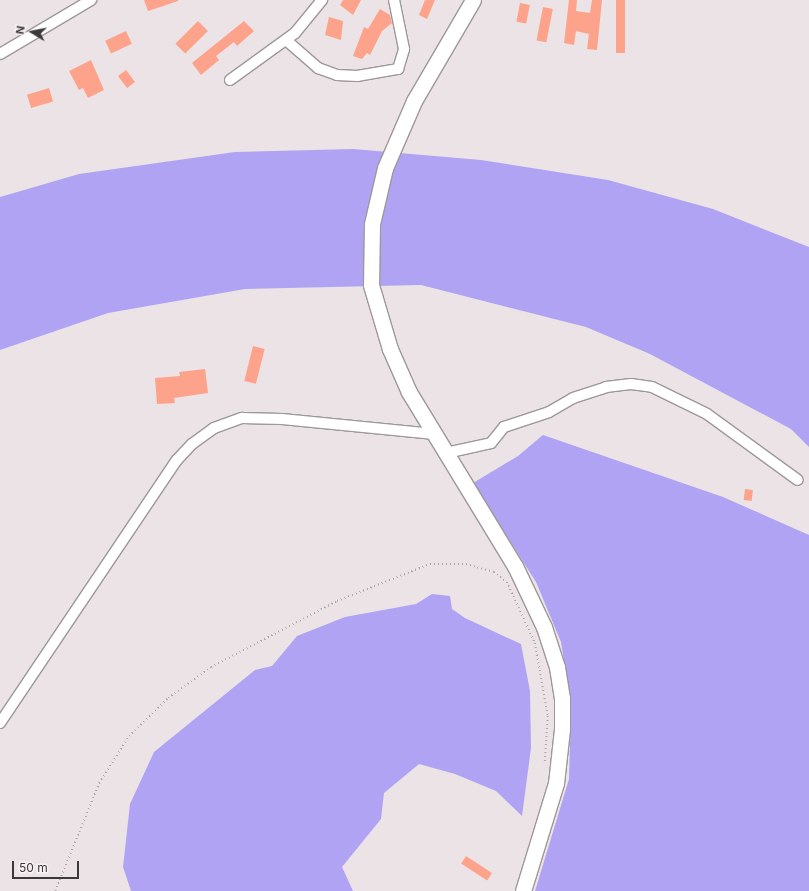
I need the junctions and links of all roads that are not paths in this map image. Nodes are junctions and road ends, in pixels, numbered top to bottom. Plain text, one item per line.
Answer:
1 (91, 0) edge
2 (322, 0) edge
3 (394, 0) edge
4 (473, 0) edge
5 (286, 40) junction
6 (0, 54) edge
7 (230, 80) dead end
8 (434, 434) junction
9 (446, 453) junction
10 (798, 480) dead end
11 (0, 723) edge
12 (523, 891) edge

1 - 6 street
2 - 5 street
3 - 5 street
4 - 8 main road
5 - 7 street
8 - 9 main road
8 - 11 street
9 - 10 street
9 - 12 main road

